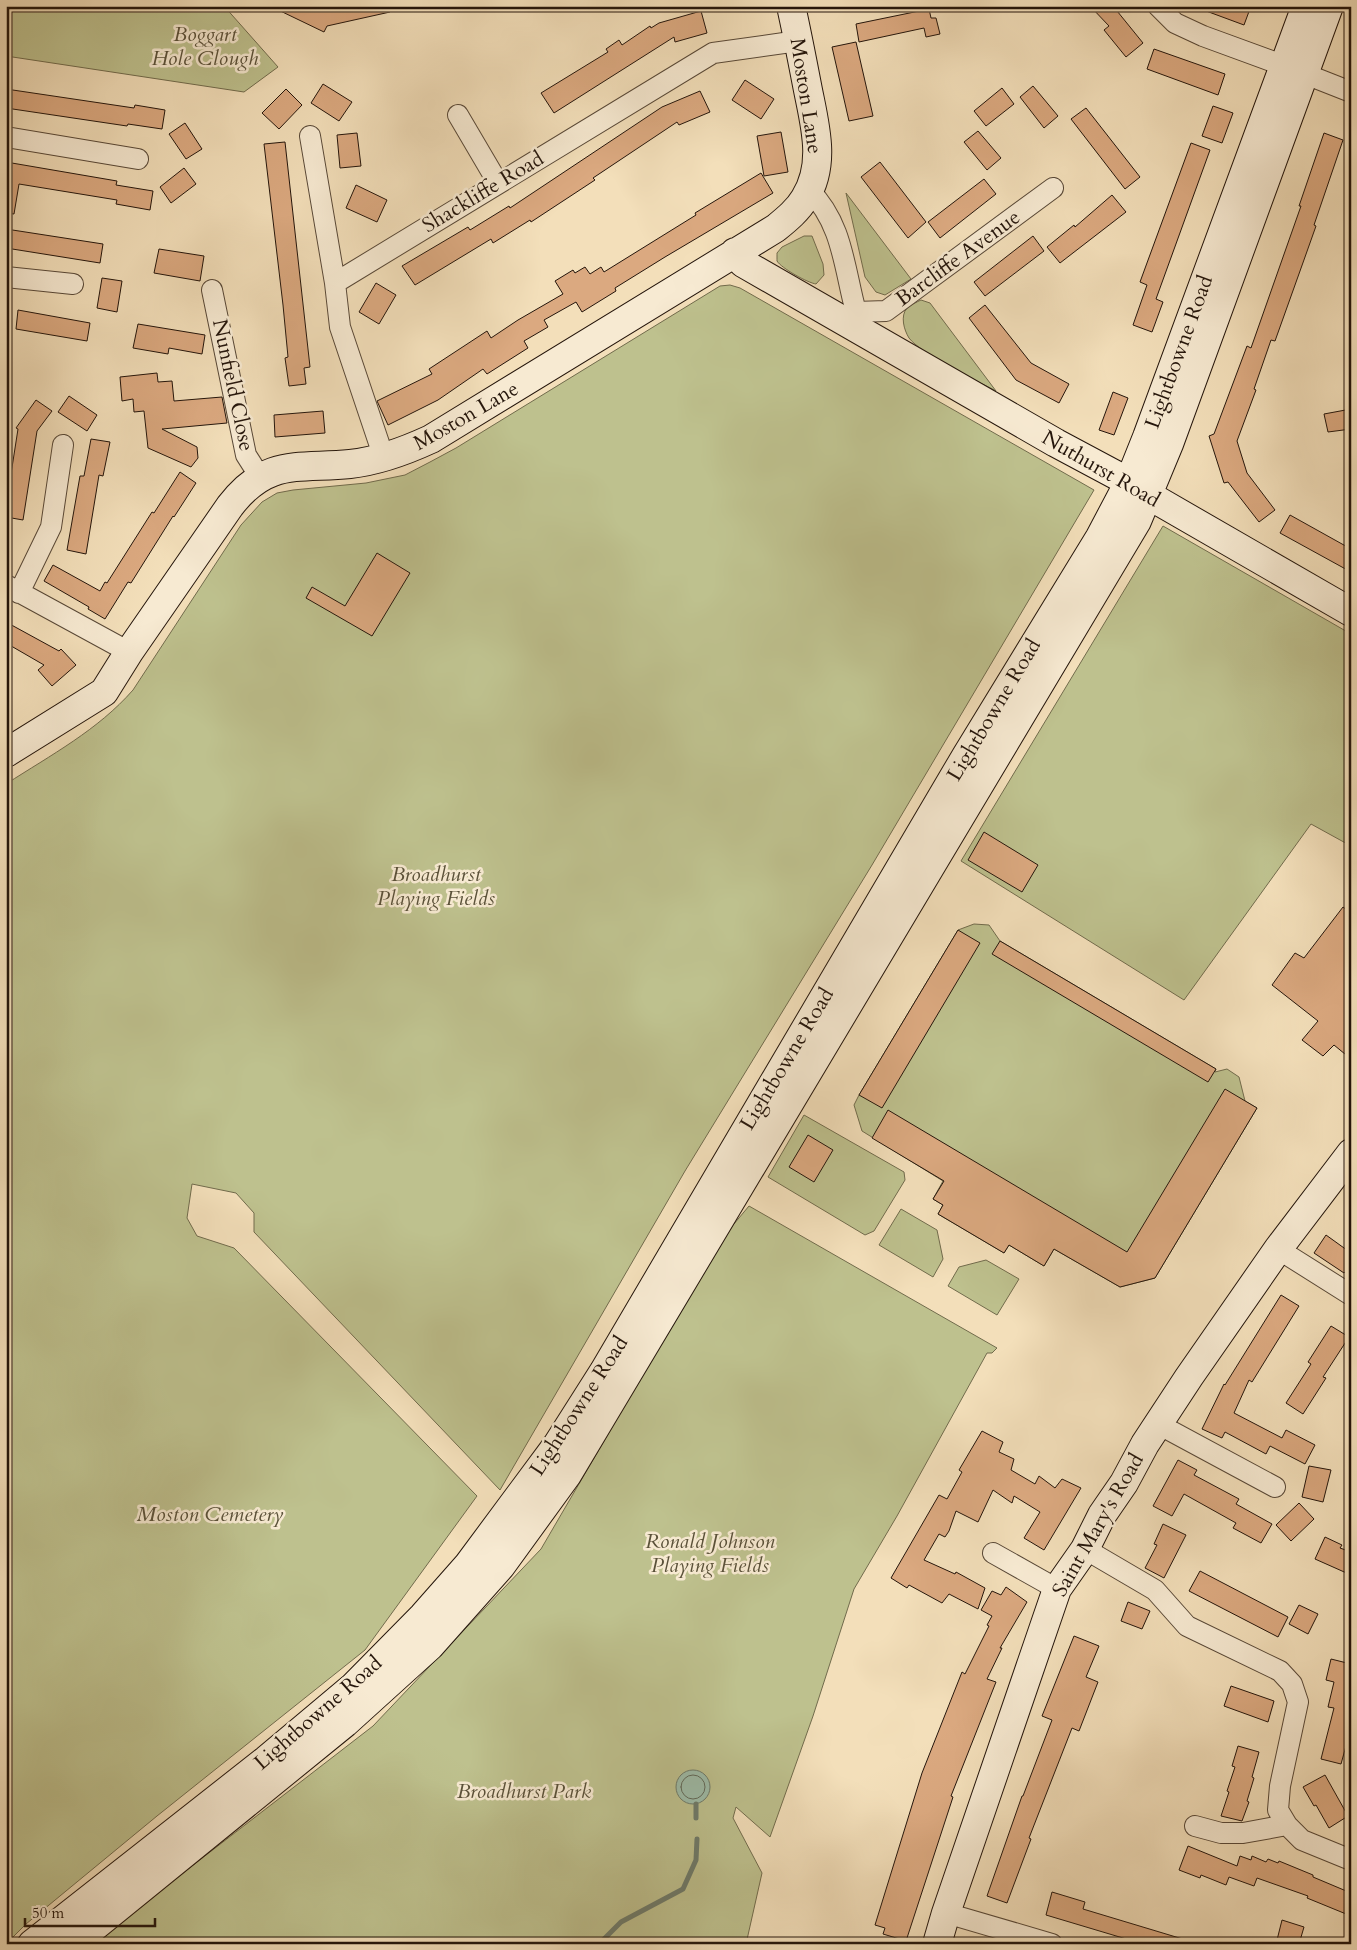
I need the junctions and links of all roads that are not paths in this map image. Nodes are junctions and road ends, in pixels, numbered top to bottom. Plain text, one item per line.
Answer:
1 (791, 6) edge
2 (1158, 6) edge
3 (1306, 6) edge
4 (1329, 6) edge
5 (798, 41) junction
6 (1295, 70) junction
7 (1351, 92) edge
8 (458, 115) dead end
9 (310, 136) dead end
10 (6, 138) edge
11 (138, 159) dead end
12 (498, 182) junction
13 (1053, 188) dead end
14 (809, 190) junction
15 (735, 252) junction
16 (6, 277) edge
17 (335, 283) junction
18 (73, 284) dead end
19 (212, 290) dead end
20 (854, 318) junction
21 (63, 445) dead end
22 (384, 458) junction
23 (260, 477) junction
24 (1138, 489) junction
25 (13, 589) edge
26 (1351, 612) edge
27 (130, 652) junction
28 (6, 753) edge
29 (1351, 1153) edge
30 (1278, 1249) junction
31 (1351, 1294) edge
32 (1158, 1424) junction
33 (1275, 1487) dead end
34 (1085, 1549) junction
35 (993, 1554) dead end
36 (1058, 1589) junction
37 (1287, 1825) junction
38 (1195, 1826) dead end
39 (1351, 1860) edge
40 (946, 1914) junction
41 (32, 1944) edge
42 (73, 1944) edge
43 (937, 1944) edge
44 (1052, 1944) edge

1 - 5 main road, Moston Lane
2 - 6 street
3 - 6 main road, Lightbowne Road
4 - 6 main road, Lightbowne Road
5 - 12 street, Shackliffe Road
5 - 14 main road, Moston Lane
6 - 7 street
6 - 24 main road, Lightbowne Road
8 - 12 street
9 - 17 street
10 - 11 street
12 - 17 street, Shackliffe Road
13 - 20 street, Barcliffe Avenue
14 - 15 main road, Moston Lane
14 - 20 street
15 - 20 main road, Nuthurst Road
15 - 22 main road, Moston Lane
16 - 18 street
17 - 22 street
19 - 23 street, Nunfield Close
20 - 24 main road, Nuthurst Road
21 - 25 street
22 - 23 main road, Moston Lane
23 - 27 main road, Moston Lane
24 - 26 main road, Nuthurst Road
24 - 41 main road, Lightbowne Road
24 - 42 main road, Lightbowne Road
25 - 27 street
27 - 28 main road, Moston Lane
29 - 30 main road, Saint Mary's Road
30 - 31 street
30 - 32 main road, Saint Mary's Road
32 - 33 street
32 - 34 main road, Saint Mary's Road
34 - 36 main road, Saint Mary's Road
34 - 37 street
35 - 36 street
36 - 40 main road, Saint Mary's Road
37 - 38 street
37 - 39 street
40 - 43 main road, Saint Mary's Road
40 - 44 street

